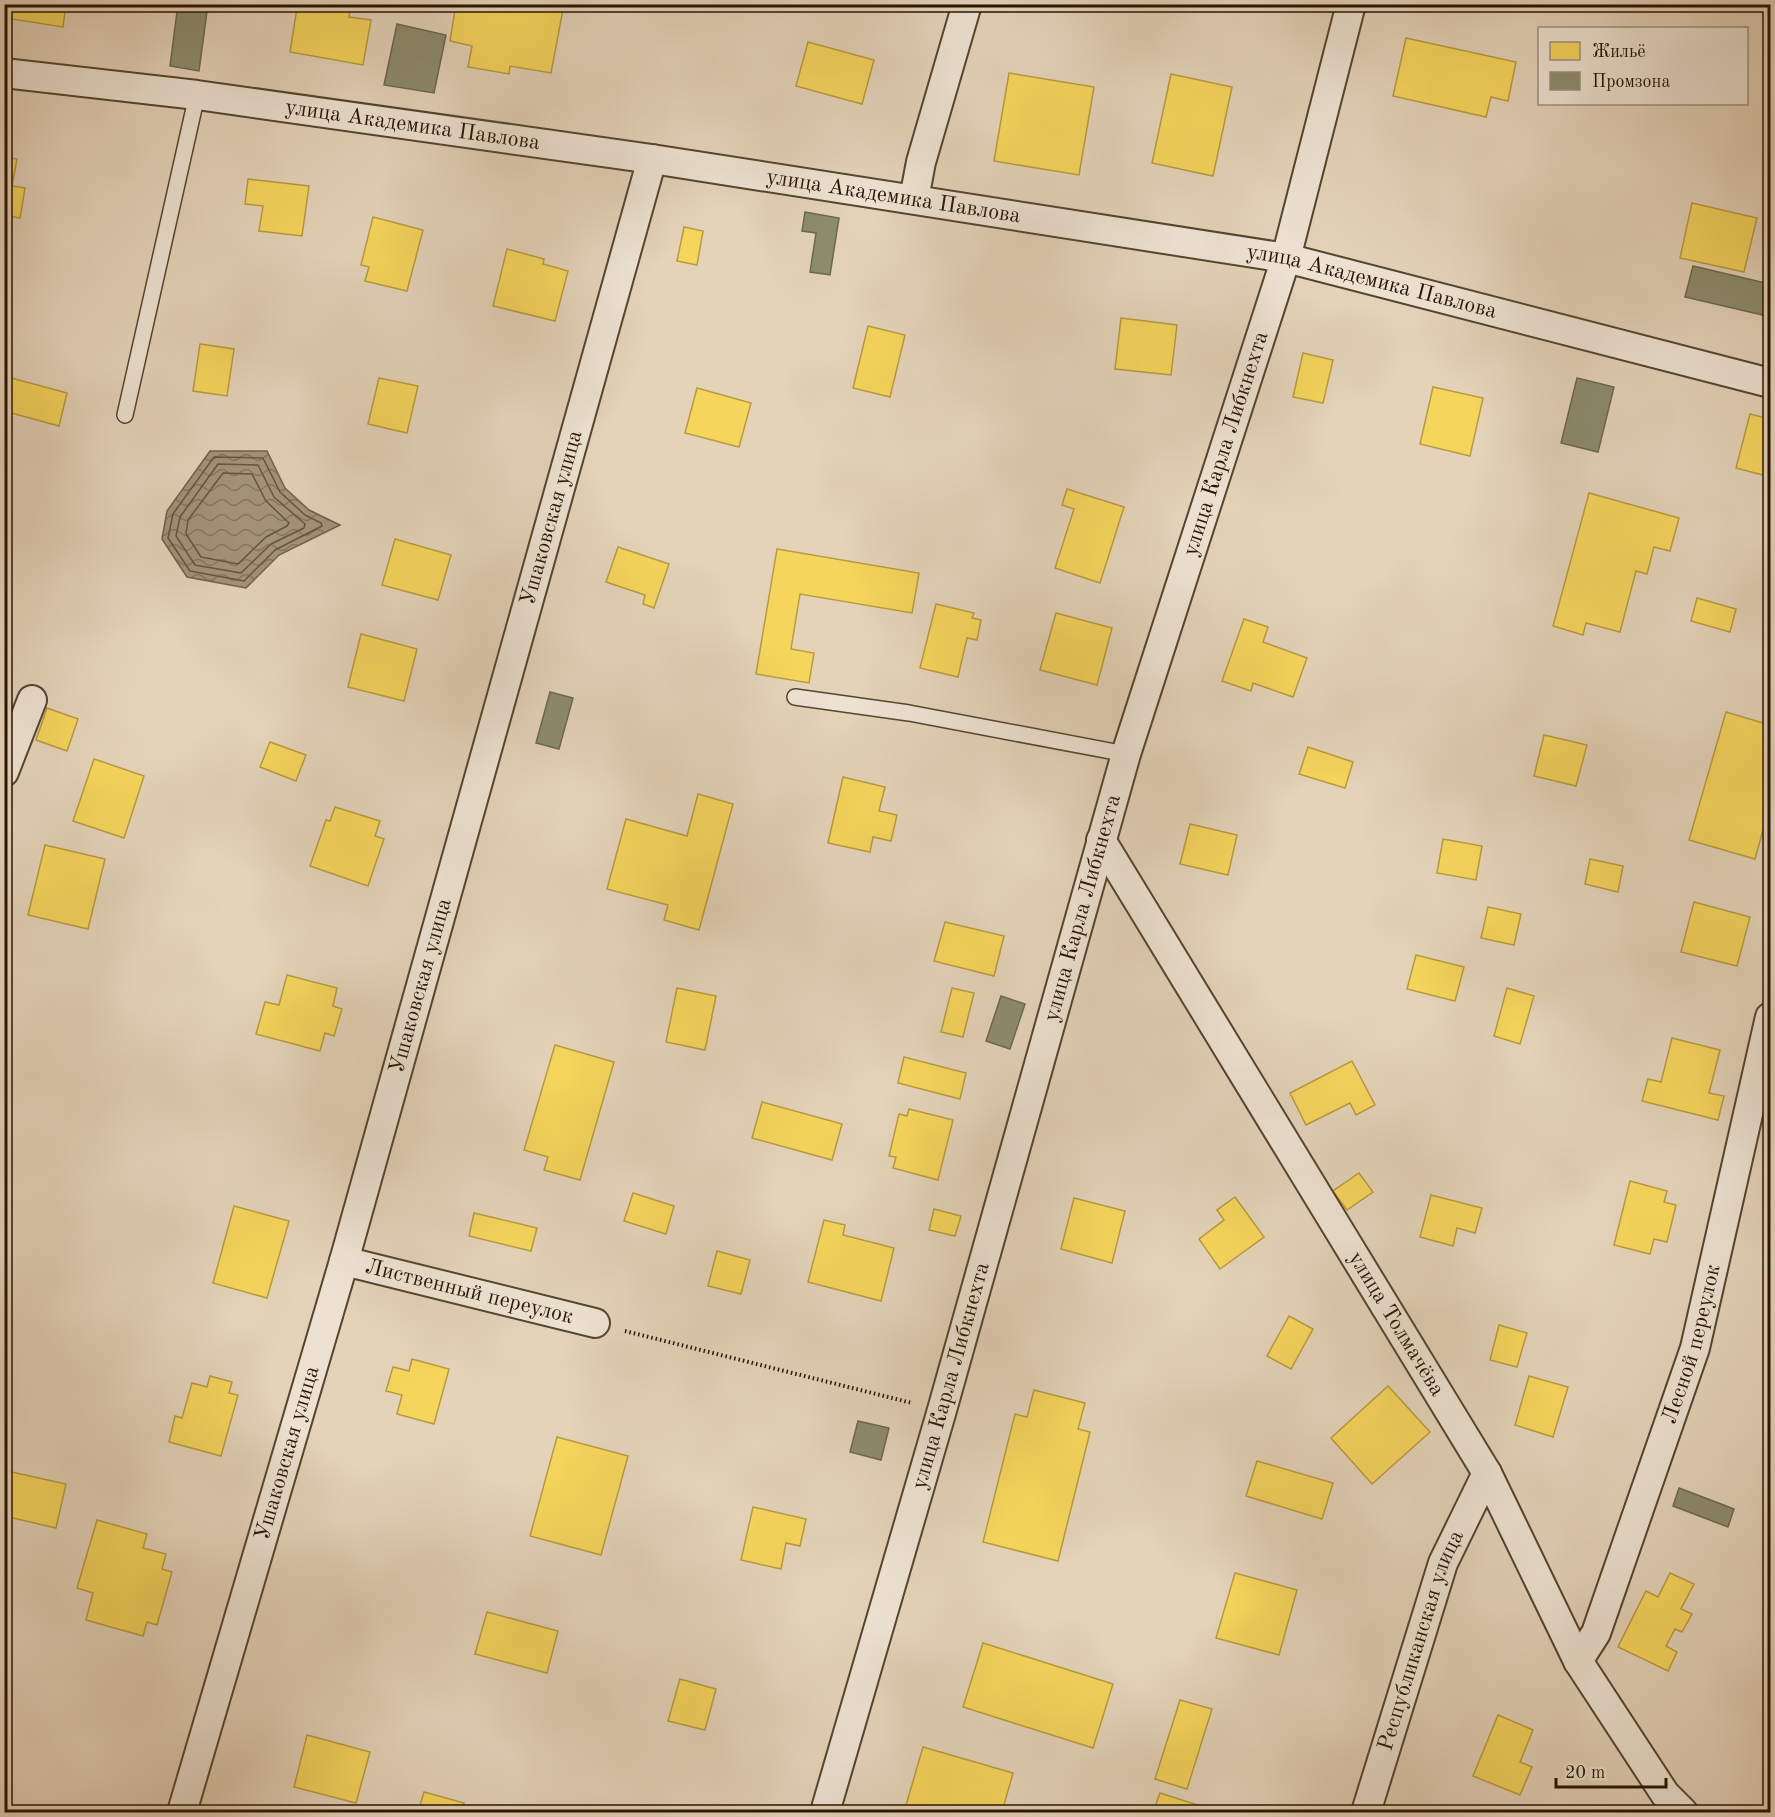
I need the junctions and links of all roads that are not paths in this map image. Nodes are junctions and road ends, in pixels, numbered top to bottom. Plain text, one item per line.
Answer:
1 (967, 4) edge
2 (1351, 4) edge
3 (4, 73) edge
4 (197, 95) junction
5 (652, 159) junction
6 (914, 199) junction
7 (1286, 258) junction
8 (1770, 383) edge
9 (125, 414) dead end
10 (795, 697) dead end
11 (32, 700) dead end
12 (1126, 754) junction
13 (4, 772) edge
14 (1101, 840) junction
15 (1770, 1017) edge
16 (344, 1261) junction
17 (595, 1323) road end
18 (1487, 1473) junction
19 (1578, 1661) junction
20 (182, 1812) edge
21 (825, 1812) edge
22 (1366, 1812) edge
23 (1683, 1812) edge

1 - 6 street
2 - 7 street, улица Карла Либкнехта
3 - 4 street, улица Академика Павлова
4 - 5 street, улица Академика Павлова
4 - 9 lane
5 - 6 street, улица Академика Павлова
5 - 16 street, Ушаковская улица
6 - 7 street, улица Академика Павлова
7 - 8 street, улица Академика Павлова
7 - 12 street, улица Карла Либкнехта
10 - 12 lane
11 - 13 street
12 - 14 street, улица Карла Либкнехта
14 - 18 street, улица Толмачёва
14 - 21 street, улица Карла Либкнехта
15 - 19 street, Лесной переулок
16 - 17 street, Лиственный переулок
16 - 20 street, Ушаковская улица
18 - 19 street, улица Толмачёва
18 - 22 street, Республиканская улица
19 - 23 street, улица Толмачёва

